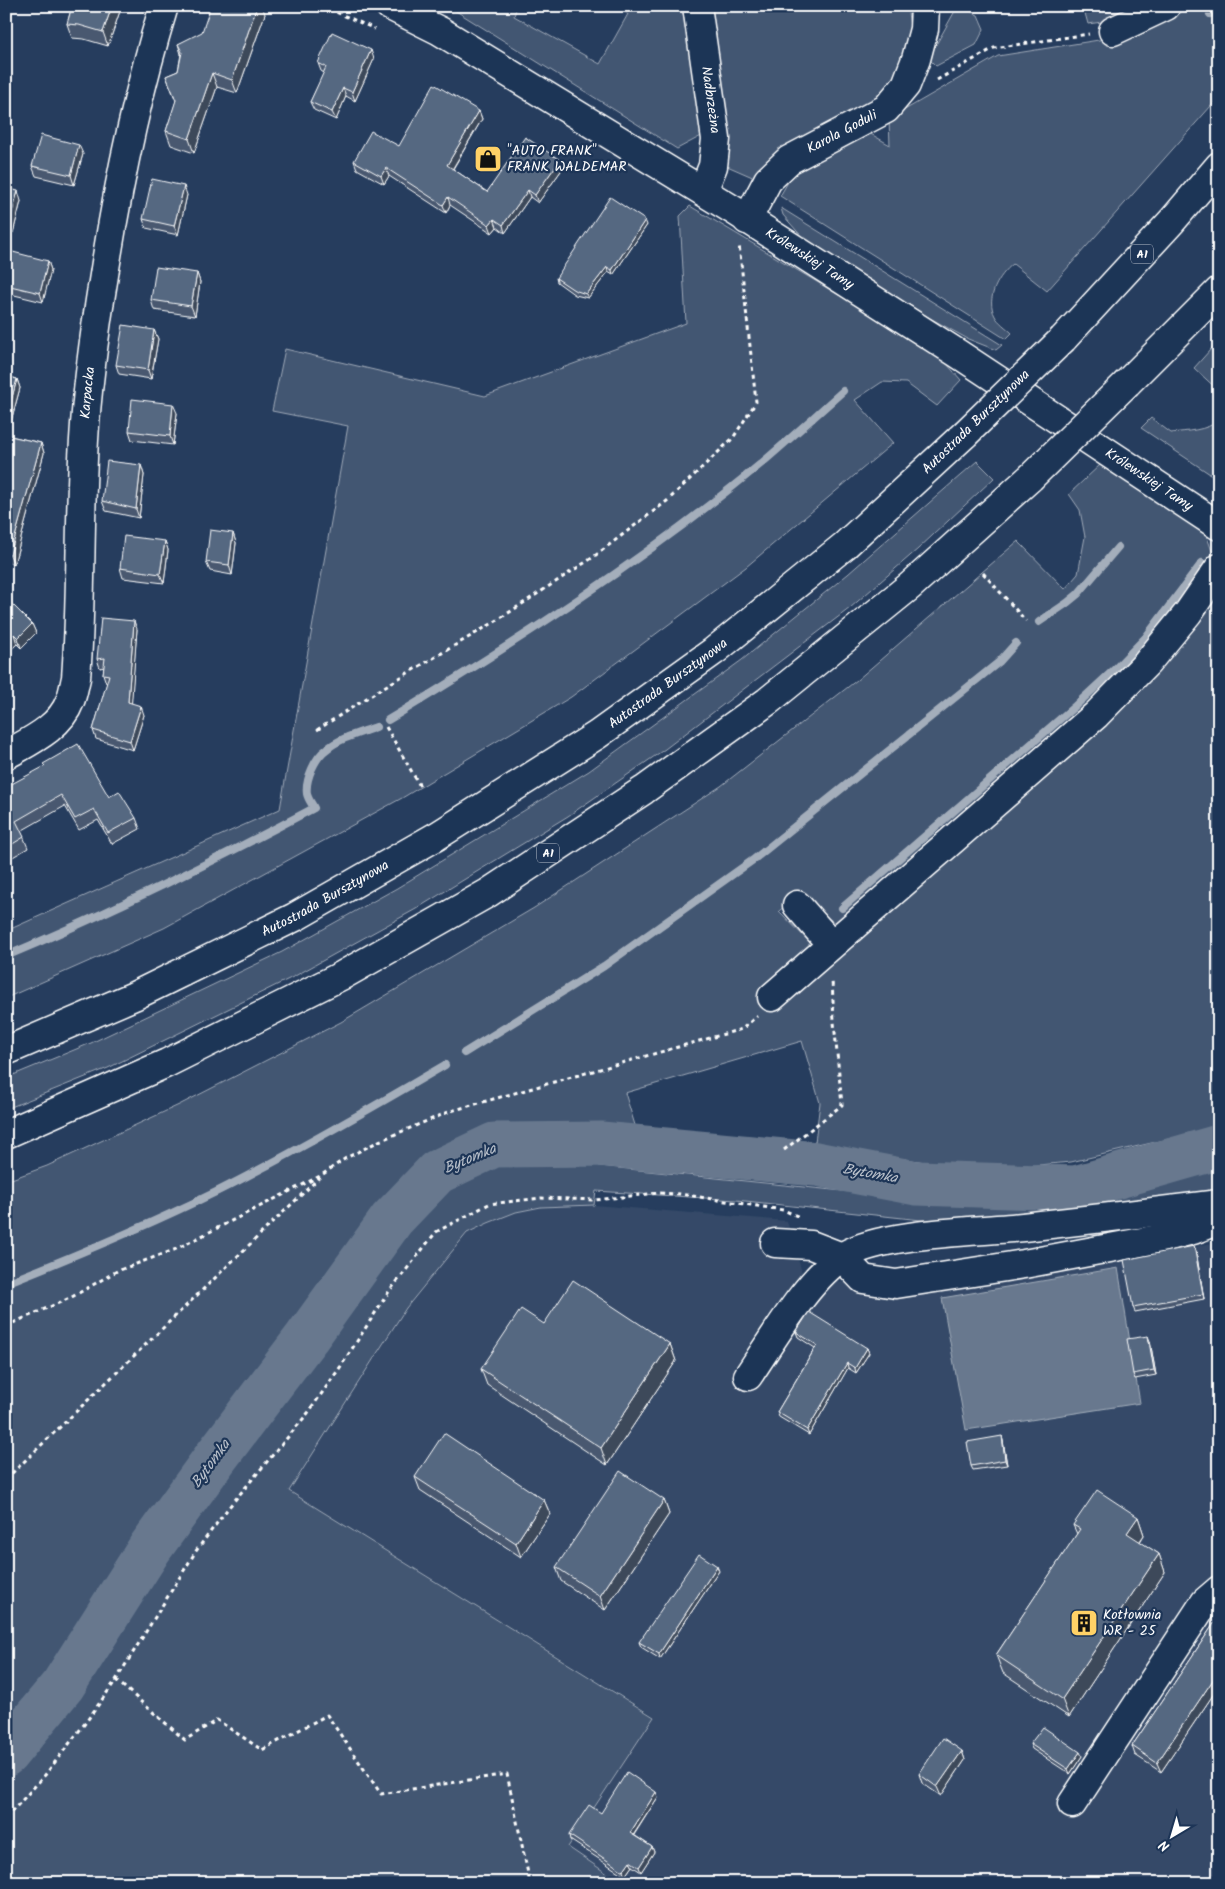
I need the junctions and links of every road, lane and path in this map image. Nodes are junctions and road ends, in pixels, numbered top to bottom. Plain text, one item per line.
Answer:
1 (164, 6) edge
2 (390, 6) edge
3 (697, 6) edge
4 (925, 6) edge
5 (1166, 6) edge
6 (1113, 31) joint
7 (936, 81) dead end
8 (1219, 166) edge
9 (703, 191) junction
10 (741, 215) junction
11 (1219, 291) edge
12 (1219, 526) edge
13 (1219, 568) edge
14 (983, 573) dead end
15 (1026, 620) dead end
16 (386, 727) dead end
17 (317, 730) dead end
18 (6, 756) edge
19 (420, 786) dead end
20 (797, 905) dead end
21 (831, 944) junction
22 (772, 997) joint
23 (6, 1051) edge
24 (6, 1134) edge
25 (784, 1150) dead end
26 (323, 1174) junction
27 (1219, 1204) edge
28 (783, 1210) dead end
29 (1219, 1220) edge
30 (774, 1243) dead end
31 (842, 1257) junction
32 (6, 1326) edge
33 (748, 1376) dead end
34 (6, 1479) edge
35 (1219, 1590) edge
36 (116, 1680) junction
37 (1072, 1804) dead end
38 (6, 1818) edge
39 (530, 1883) edge

1 - 18 main road, Karpacka
2 - 9 main road, Królewskiej Tamy
3 - 9 main road, Nadbrzeżna
4 - 10 main road, Karola Goduli
5 - 6 main road
6 - 7 path
8 - 23 main road, Autostrada Bursztynowa / A1, bridge
9 - 10 main road, Królewskiej Tamy
10 - 12 main road, Królewskiej Tamy
10 - 17 path
11 - 24 main road, A1, bridge
13 - 21 main road
14 - 15 path
16 - 19 path
20 - 21 main road
21 - 22 main road
21 - 25 path
22 - 26 path
26 - 32 path
26 - 34 path
27 - 31 main road
28 - 36 path
29 - 31 main road
30 - 31 main road
31 - 33 main road
35 - 37 main road
36 - 38 path
36 - 39 path

